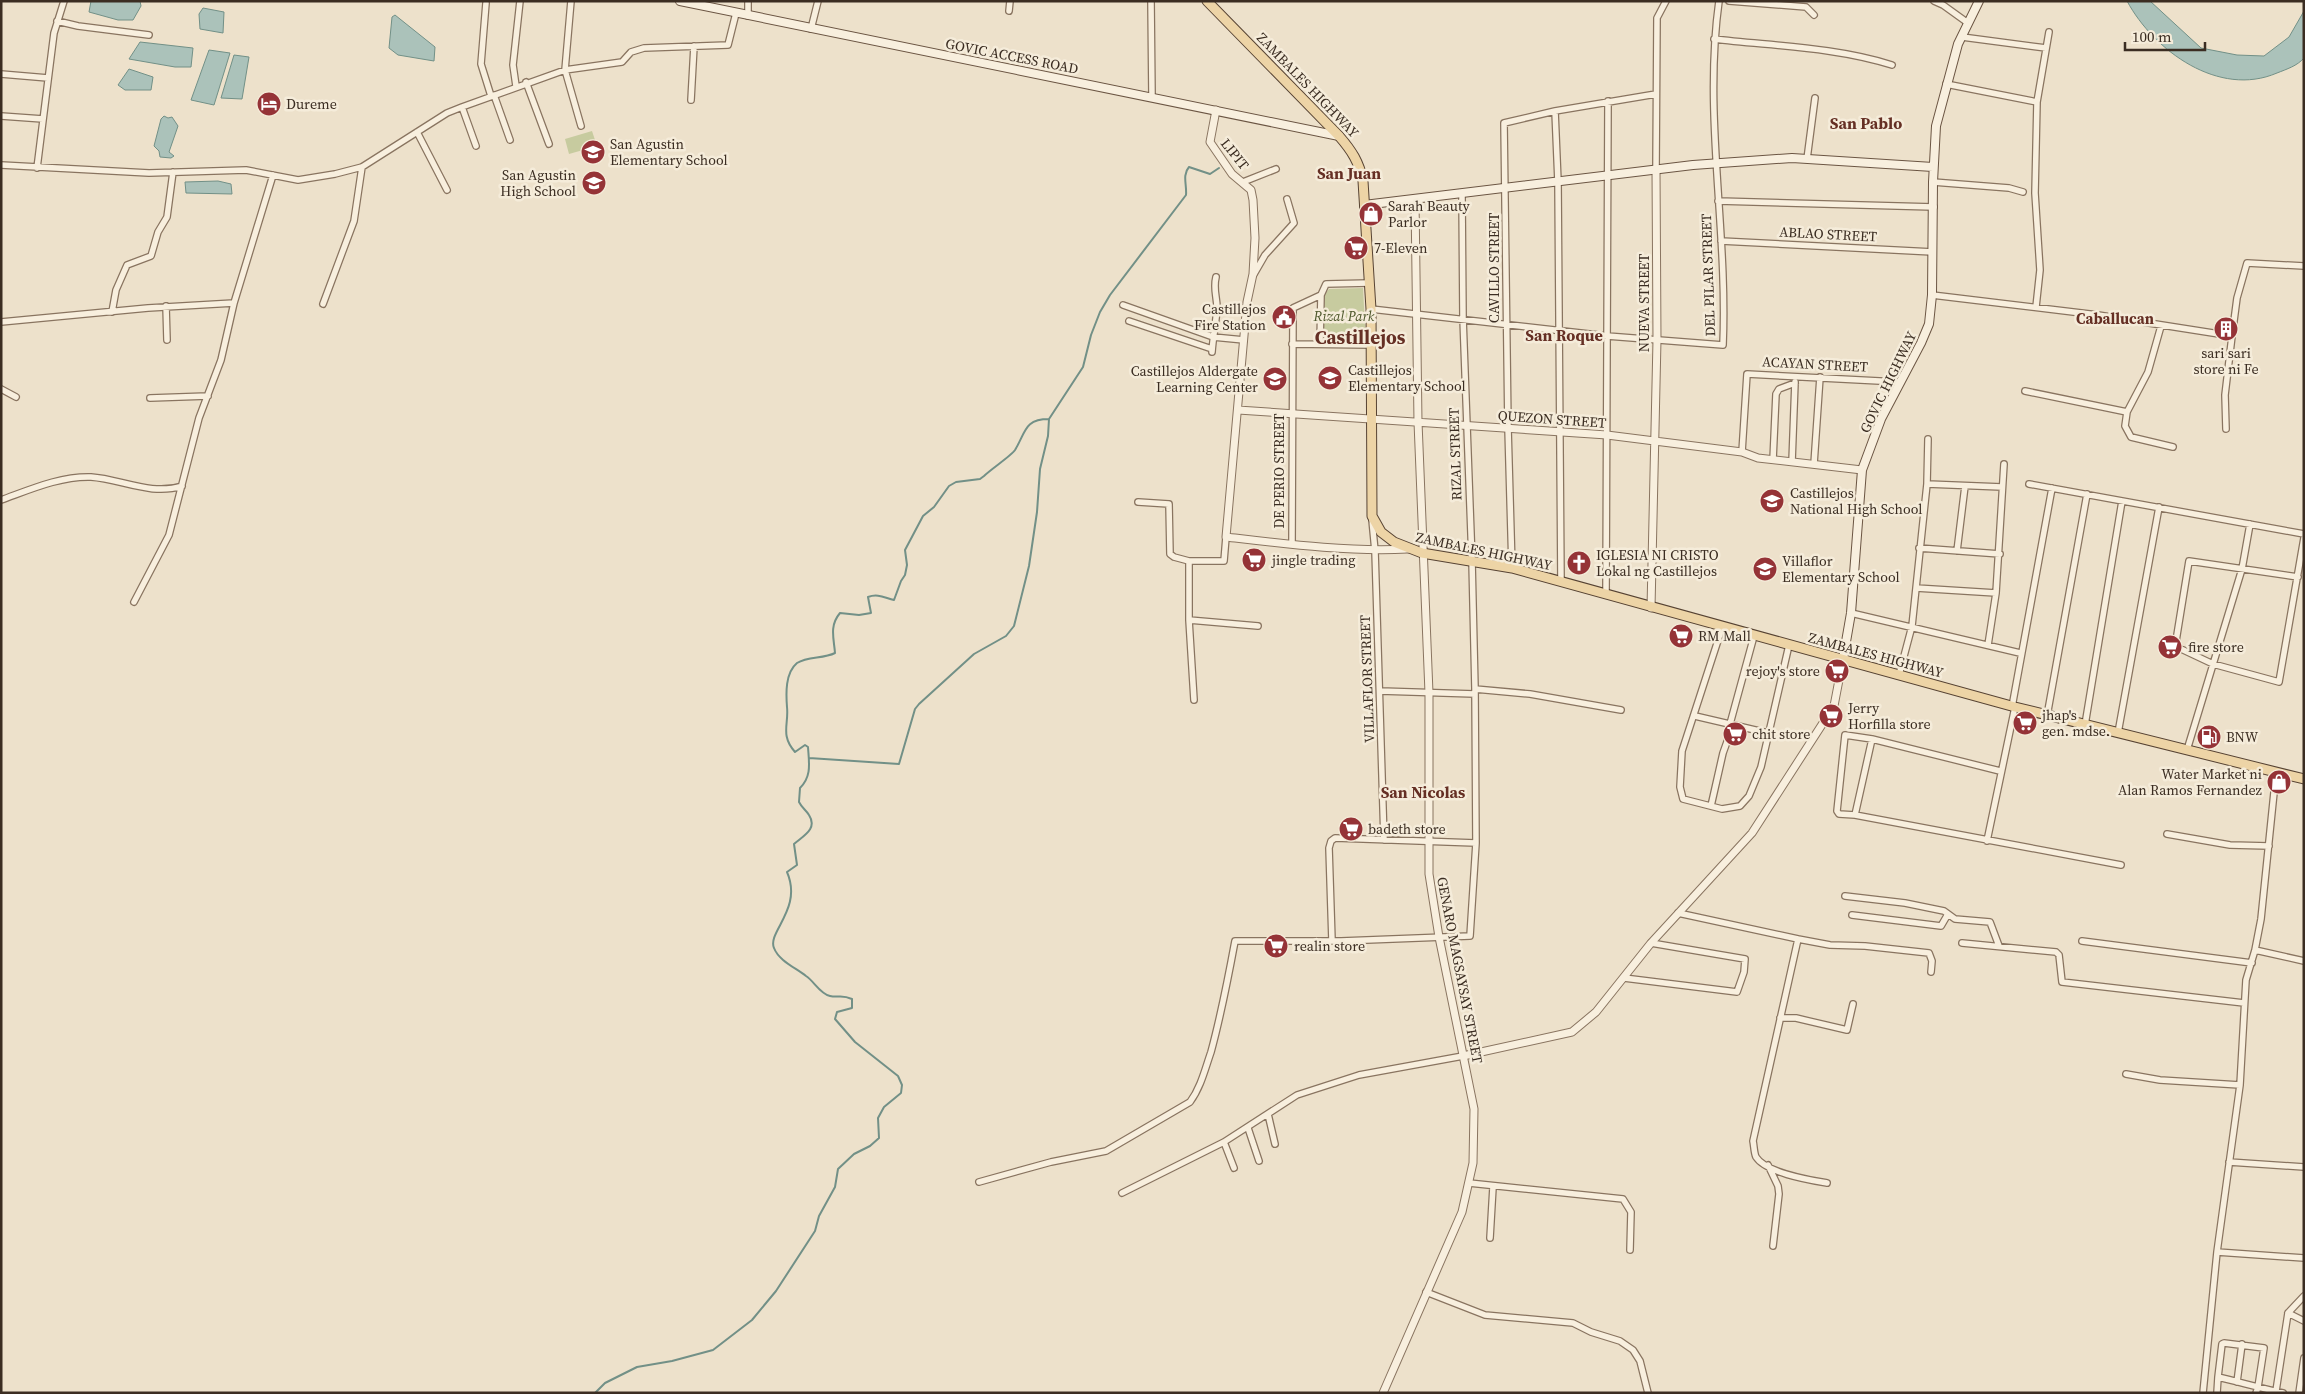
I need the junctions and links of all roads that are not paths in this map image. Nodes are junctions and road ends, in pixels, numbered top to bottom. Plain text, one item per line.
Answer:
1 (64, 1) edge
2 (520, 1) edge
3 (571, 1) edge
4 (680, 1) edge
5 (748, 1) edge
6 (818, 1) edge
7 (1010, 1) edge
8 (1151, 1) edge
9 (1207, 1) edge
10 (1666, 1) edge
11 (1719, 1) edge
12 (1728, 1) edge
13 (1934, 1) edge
14 (1979, 1) edge
15 (486, 3) dead end
16 (1009, 11) dead end
17 (736, 13) junction
18 (1814, 14) dead end
19 (748, 16) junction
20 (57, 21) junction
21 (1968, 23) junction
22 (811, 29) junction
23 (2049, 32) dead end
24 (149, 35) dead end
25 (1962, 37) junction
26 (1714, 38) junction
27 (694, 46) junction
28 (2046, 48) junction
29 (1892, 65) dead end
30 (565, 70) junction
31 (1, 74) edge
32 (48, 78) junction
33 (526, 82) junction
34 (1946, 84) junction
35 (516, 86) junction
36 (1656, 94) junction
37 (492, 96) junction
38 (1152, 97) junction
39 (1815, 98) dead end
40 (691, 100) dead end
41 (1608, 101) junction
42 (2037, 102) junction
43 (462, 106) junction
44 (1216, 110) junction
45 (1554, 111) junction
46 (1, 116) edge
47 (43, 119) junction
48 (581, 126) dead end
49 (416, 132) junction
50 (1339, 136) junction
51 (510, 140) dead end
52 (549, 144) dead end
53 (476, 146) dead end
54 (1807, 159) junction
55 (1716, 164) junction
56 (1, 165) edge
57 (362, 167) junction
58 (1933, 167) junction
59 (37, 168) junction
60 (1276, 168) dead end
61 (1656, 169) junction
62 (173, 172) junction
63 (274, 175) junction
64 (1608, 175) junction
65 (1243, 182) junction
66 (1558, 182) junction
67 (1933, 182) junction
68 (1506, 189) junction
69 (447, 190) dead end
70 (2023, 192) dead end
71 (1462, 195) junction
72 (1287, 199) dead end
73 (1415, 200) junction
74 (1718, 201) junction
75 (1364, 205) junction
76 (1934, 207) junction
77 (1721, 241) junction
78 (1933, 252) junction
79 (2304, 266) edge
80 (1253, 274) junction
81 (1216, 278) dead end
82 (1369, 283) junction
83 (1320, 295) junction
84 (1932, 295) junction
85 (234, 303) junction
86 (323, 304) dead end
87 (1123, 305) dead end
88 (166, 306) junction
89 (2036, 307) junction
90 (1371, 309) junction
91 (112, 312) junction
92 (1416, 313) junction
93 (1463, 318) junction
94 (1129, 321) dead end
95 (1, 322) edge
96 (1506, 324) junction
97 (2161, 326) junction
98 (1558, 330) junction
99 (1607, 336) junction
100 (2232, 336) junction
101 (1213, 338) junction
102 (167, 340) dead end
103 (1244, 340) junction
104 (1657, 340) junction
105 (1292, 344) junction
106 (1320, 344) junction
107 (1371, 345) junction
108 (1796, 375) junction
109 (1820, 377) junction
110 (1899, 382) junction
111 (1795, 383) junction
112 (1, 389) edge
113 (2025, 392) dead end
114 (208, 396) junction
115 (16, 397) dead end
116 (150, 398) dead end
117 (1238, 410) junction
118 (2127, 412) junction
119 (1291, 414) junction
120 (1371, 420) junction
121 (1418, 422) junction
122 (1466, 426) junction
123 (1508, 428) junction
124 (2226, 429) dead end
125 (1560, 432) junction
126 (1607, 435) junction
127 (1928, 439) dead end
128 (1654, 441) junction
129 (2172, 447) dead end
130 (1742, 452) junction
131 (1773, 460) junction
132 (1792, 462) junction
133 (1814, 464) junction
134 (2004, 464) dead end
135 (1862, 470) junction
136 (1927, 484) junction
137 (2028, 484) dead end
138 (182, 486) junction
139 (1965, 486) junction
140 (2002, 487) junction
141 (2052, 488) junction
142 (2087, 494) junction
143 (1, 500) edge
144 (2122, 501) junction
145 (1138, 502) dead end
146 (2159, 507) junction
147 (1372, 516) junction
148 (2250, 524) junction
149 (1226, 536) junction
150 (2304, 536) edge
151 (1292, 544) junction
152 (1919, 548) junction
153 (1408, 549) junction
154 (1375, 551) junction
155 (1958, 551) junction
156 (1422, 553) junction
157 (2000, 554) junction
158 (1188, 561) junction
159 (1472, 561) junction
160 (1512, 568) junction
161 (2242, 569) junction
162 (2298, 577) junction
163 (1561, 582) junction
164 (1916, 588) junction
165 (1996, 594) junction
166 (1606, 595) junction
167 (134, 602) dead end
168 (1650, 608) junction
169 (1851, 613) junction
170 (1189, 620) junction
171 (1258, 626) dead end
172 (1912, 626) junction
173 (1722, 628) junction
174 (1754, 636) junction
175 (1789, 645) junction
176 (1988, 645) junction
177 (2020, 653) junction
178 (1843, 659) junction
179 (2213, 664) junction
180 (1899, 675) junction
181 (1380, 690) junction
182 (1475, 692) junction
183 (1429, 693) junction
184 (1194, 700) dead end
185 (2014, 707) junction
186 (1620, 710) dead end
187 (1695, 716) junction
188 (2047, 716) junction
189 (1732, 725) junction
190 (2085, 725) junction
191 (1768, 733) junction
192 (2118, 733) junction
193 (1872, 739) junction
194 (2187, 750) junction
195 (2000, 771) junction
196 (2276, 773) junction
197 (2303, 777) edge
198 (1711, 806) junction
199 (1855, 815) junction
200 (2167, 834) dead end
201 (1384, 840) junction
202 (1428, 841) junction
203 (1987, 841) junction
204 (1476, 844) junction
205 (2269, 846) junction
206 (2121, 865) dead end
207 (1845, 896) dead end
208 (1678, 913) junction
209 (1948, 914) junction
210 (1852, 915) dead end
211 (1439, 937) junction
212 (1798, 939) junction
213 (1332, 941) junction
214 (2082, 941) dead end
215 (1651, 943) junction
216 (1962, 943) dead end
217 (1999, 946) junction
218 (2256, 950) junction
219 (2304, 961) edge
220 (2252, 963) junction
221 (1931, 972) dead end
222 (1624, 978) junction
223 (2244, 1003) junction
224 (1853, 1004) dead end
225 (1780, 1018) junction
226 (1463, 1056) junction
227 (2126, 1074) dead end
228 (2240, 1085) junction
229 (1268, 1114) junction
230 (1248, 1128) junction
231 (1224, 1142) junction
232 (1275, 1144) dead end
233 (1260, 1161) dead end
234 (2229, 1162) junction
235 (1768, 1165) junction
236 (2304, 1166) edge
237 (1234, 1168) dead end
238 (980, 1182) dead end
239 (1827, 1183) dead end
240 (1469, 1184) junction
241 (1493, 1187) junction
242 (1122, 1193) dead end
243 (1490, 1238) dead end
244 (1772, 1246) dead end
245 (1630, 1250) dead end
246 (2217, 1252) junction
247 (2304, 1258) edge
248 (1426, 1292) junction
249 (2304, 1296) edge
250 (2288, 1314) junction
251 (2304, 1321) edge
252 (2242, 1344) junction
253 (2304, 1358) edge
254 (2218, 1377) junction
255 (2237, 1382) junction
256 (2257, 1390) edge
257 (2276, 1391) junction
258 (1383, 1393) edge
259 (1648, 1393) edge
260 (2202, 1393) edge
261 (2217, 1393) edge
262 (2283, 1393) edge
263 (2299, 1393) edge

1 - 20 street
2 - 35 street
3 - 30 street
4 - 17 main road, GOVIC ACCESS ROAD
5 - 19 street
6 - 22 street
7 - 16 street
8 - 38 street
9 - 50 main road, ZAMBALES HIGHWAY
10 - 36 street, NUEVA STREET
11 - 26 street, DEL PILAR STREET
12 - 18 street
13 - 21 street
14 - 21 main road, GOVIC HIGHWAY
15 - 37 street
17 - 19 main road, GOVIC ACCESS ROAD
17 - 27 street
19 - 22 main road, GOVIC ACCESS ROAD
20 - 24 street
20 - 32 street
21 - 25 main road, GOVIC HIGHWAY
22 - 38 main road, GOVIC ACCESS ROAD
23 - 28 street
25 - 28 street
25 - 34 main road, GOVIC HIGHWAY
26 - 29 street
26 - 55 street, DEL PILAR STREET
27 - 30 street
27 - 40 street
28 - 42 street
30 - 33 street
30 - 48 street
31 - 32 street
32 - 47 street
33 - 35 street
33 - 52 street
34 - 42 street
34 - 58 main road, GOVIC HIGHWAY
35 - 37 street
36 - 41 street, CAVILLO STREET
36 - 61 street, NUEVA STREET
37 - 43 street
37 - 51 street
38 - 44 main road, GOVIC ACCESS ROAD
39 - 54 street
41 - 45 street, CAVILLO STREET
41 - 64 street
42 - 89 street
43 - 49 street
43 - 53 street
44 - 50 main road, GOVIC ACCESS ROAD
44 - 65 street, LIPIT
45 - 66 street
45 - 68 street, CAVILLO STREET
46 - 47 street
47 - 59 street
49 - 57 street
49 - 69 street
50 - 75 main road, ZAMBALES HIGHWAY
54 - 55 main road
54 - 58 main road
55 - 61 main road
55 - 74 street, DEL PILAR STREET
56 - 59 street
57 - 63 street
57 - 86 street
58 - 67 main road, GOVIC HIGHWAY
59 - 62 street
60 - 65 street
61 - 64 main road
61 - 104 street, NUEVA STREET
62 - 63 street
62 - 91 street
63 - 85 street
64 - 66 main road
64 - 99 street
65 - 80 street
66 - 68 main road
66 - 98 street
67 - 70 street
67 - 76 main road, GOVIC HIGHWAY
68 - 71 main road
68 - 96 street, CAVILLO STREET
71 - 73 main road
71 - 93 street, RIZAL STREET
72 - 80 street
73 - 75 main road
73 - 92 street, GENARO MAGSAYSAY STREET
74 - 76 street
74 - 77 street, DEL PILAR STREET
75 - 82 main road, ZAMBALES HIGHWAY
76 - 78 main road, GOVIC HIGHWAY
77 - 78 street, ABLAO STREET
77 - 104 street, DEL PILAR STREET
78 - 84 main road, GOVIC HIGHWAY
79 - 100 street
80 - 103 street
81 - 101 street
82 - 83 street
82 - 90 main road, ZAMBALES HIGHWAY
83 - 105 street, DE PERIO STREET
83 - 106 street
84 - 89 street
84 - 110 main road, GOVIC HIGHWAY
85 - 88 street
85 - 114 street
87 - 101 street
88 - 91 street
88 - 102 street
89 - 97 street
90 - 92 street, DEL PILAR STREET
90 - 107 main road, ZAMBALES HIGHWAY
91 - 95 street
92 - 93 street, DEL PILAR STREET
92 - 121 street, GENARO MAGSAYSAY STREET
93 - 96 street, DEL PILAR STREET
93 - 122 street, RIZAL STREET
94 - 101 street
96 - 98 street, DEL PILAR STREET
96 - 123 street, CAVILLO STREET
97 - 100 street
97 - 118 street
98 - 99 street, DEL PILAR STREET
98 - 125 street
99 - 104 street, DEL PILAR STREET
99 - 126 street
100 - 124 street
101 - 103 street
103 - 117 street
104 - 128 street, NUEVA STREET
105 - 106 street
105 - 119 street, DE PERIO STREET
106 - 107 street
107 - 120 main road, ZAMBALES HIGHWAY
108 - 109 street, ACAYAN STREET
108 - 111 street
108 - 130 street, ACAYAN STREET
109 - 110 street, ACAYAN STREET
109 - 133 street
110 - 135 main road, GOVIC HIGHWAY
111 - 131 street
111 - 132 street
112 - 115 street
113 - 118 street
114 - 116 street
114 - 138 street
117 - 119 street, QUEZON STREET
117 - 149 street
118 - 129 street
119 - 120 street, QUEZON STREET
119 - 151 street, DE PERIO STREET
120 - 121 street, QUEZON STREET
120 - 147 main road, ZAMBALES HIGHWAY
121 - 122 street, QUEZON STREET
121 - 156 street, GENARO MAGSAYSAY STREET
122 - 123 street, QUEZON STREET
122 - 159 street, RIZAL STREET
123 - 125 street, QUEZON STREET
123 - 160 street, CAVILLO STREET
125 - 126 street, QUEZON STREET
125 - 163 street
126 - 128 street, QUEZON STREET
126 - 166 street
127 - 136 street
128 - 130 street, QUEZON STREET
128 - 168 street, NUEVA STREET
130 - 131 street, QUEZON STREET
131 - 132 street, QUEZON STREET
132 - 133 street, QUEZON STREET
133 - 135 street, QUEZON STREET
134 - 140 street
135 - 169 main road, GOVIC HIGHWAY
136 - 139 street
136 - 152 street
137 - 141 street
138 - 143 street
138 - 167 street
139 - 140 street
139 - 155 street
140 - 157 street
141 - 142 street
141 - 177 street
142 - 144 street
142 - 188 street
144 - 146 street
144 - 190 street
145 - 158 street
146 - 148 street
146 - 192 street
147 - 153 main road, ZAMBALES HIGHWAY
147 - 154 street, VILLAFLOR STREET
148 - 150 street
148 - 161 street
149 - 151 street
149 - 158 street
150 - 162 street
151 - 154 street
152 - 155 street
152 - 164 street
153 - 154 street
153 - 156 main road, ZAMBALES HIGHWAY
154 - 181 street, VILLAFLOR STREET
155 - 157 street
156 - 159 main road, ZAMBALES HIGHWAY
156 - 183 street, GENARO MAGSAYSAY STREET
157 - 165 street
158 - 170 street
159 - 160 main road, ZAMBALES HIGHWAY
159 - 182 street, RIZAL STREET
160 - 163 main road, ZAMBALES HIGHWAY
161 - 162 street
161 - 179 street
161 - 179 street
162 - 179 street
163 - 166 main road, ZAMBALES HIGHWAY
164 - 165 street
164 - 172 street
165 - 176 street
166 - 168 main road, ZAMBALES HIGHWAY
168 - 173 main road, ZAMBALES HIGHWAY
169 - 172 street
169 - 178 main road, GOVIC HIGHWAY
170 - 171 street
170 - 184 street
172 - 176 street
172 - 180 street
173 - 174 main road, ZAMBALES HIGHWAY
173 - 187 street
174 - 175 main road, ZAMBALES HIGHWAY
174 - 189 street
175 - 178 main road, ZAMBALES HIGHWAY
175 - 191 street
176 - 177 street
177 - 185 street
178 - 180 main road, ZAMBALES HIGHWAY
178 - 208 street
179 - 194 street
180 - 185 main road, ZAMBALES HIGHWAY
181 - 183 street
181 - 201 street, VILLAFLOR STREET
182 - 183 street
182 - 186 street
182 - 204 street, RIZAL STREET
183 - 202 street, GENARO MAGSAYSAY STREET
185 - 188 main road, ZAMBALES HIGHWAY
185 - 195 street
187 - 189 street
187 - 198 street
188 - 190 main road, ZAMBALES HIGHWAY
189 - 191 street
189 - 198 street
190 - 192 main road, ZAMBALES HIGHWAY
191 - 198 street
192 - 194 main road, ZAMBALES HIGHWAY
193 - 195 street
193 - 199 street
193 - 199 street
194 - 196 main road, ZAMBALES HIGHWAY
195 - 203 street
196 - 197 main road, ZAMBALES HIGHWAY
196 - 205 street
199 - 203 street
200 - 205 street
201 - 202 street
201 - 213 street
202 - 204 street
202 - 211 street, GENARO MAGSAYSAY STREET
203 - 206 street
204 - 211 street, RIZAL STREET
205 - 218 street
207 - 209 street
208 - 212 street
208 - 215 street
209 - 210 street
209 - 217 street
211 - 213 street
211 - 226 street, GENARO MAGSAYSAY STREET
212 - 221 street
212 - 225 street
213 - 238 street
214 - 220 street
215 - 222 street
215 - 222 street
216 - 217 street
217 - 223 street
218 - 219 street
218 - 220 street
220 - 223 street
222 - 226 street
223 - 228 street
224 - 225 street
225 - 235 street
226 - 229 street
226 - 240 street, GENARO MAGSAYSAY STREET
227 - 228 street
228 - 234 street
229 - 230 street
229 - 232 street
230 - 231 street
230 - 233 street
231 - 237 street
231 - 242 street
234 - 236 street
234 - 246 street
235 - 239 street
235 - 244 street
240 - 241 street
240 - 248 street, GENARO MAGSAYSAY STREET
241 - 243 street
241 - 245 street
246 - 247 street
246 - 260 street
248 - 258 street, GENARO MAGSAYSAY STREET
248 - 259 street
249 - 250 street
250 - 251 street
250 - 257 street
252 - 254 street
252 - 255 street
252 - 256 street
253 - 263 street
254 - 255 street
254 - 261 street
255 - 256 street
256 - 257 street
257 - 262 street

